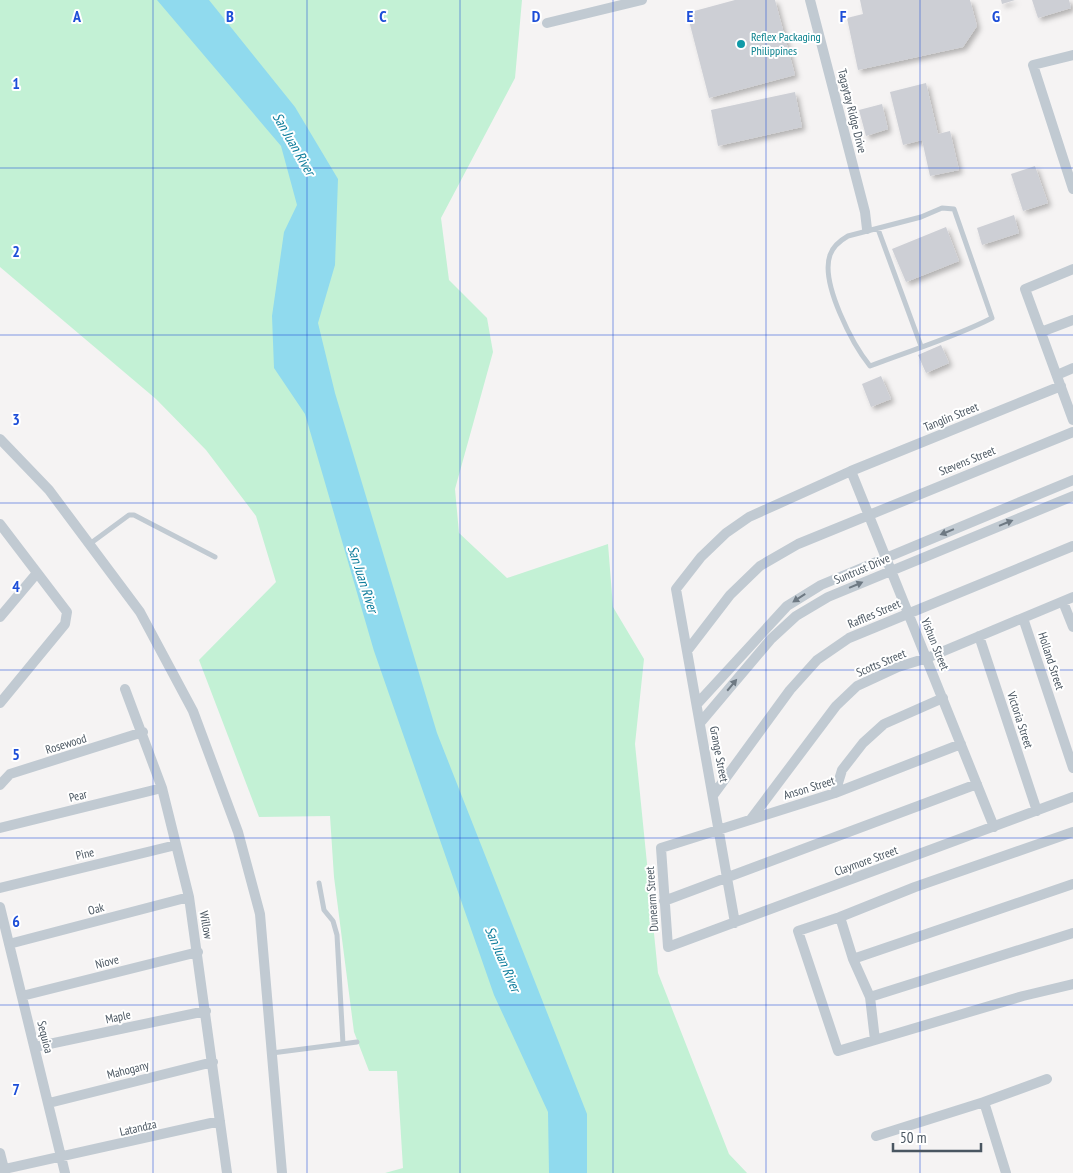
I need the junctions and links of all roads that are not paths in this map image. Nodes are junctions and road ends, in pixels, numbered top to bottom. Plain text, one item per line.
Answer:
1 (642, 0) edge
2 (810, 0) edge
3 (547, 23) dead end
4 (1073, 56) edge
5 (1073, 189) edge
6 (867, 229) junction
7 (878, 229) junction
8 (1073, 269) edge
9 (1073, 320) edge
10 (1041, 332) junction
11 (920, 346) junction
12 (1073, 368) edge
13 (1057, 375) junction
14 (1061, 386) junction
15 (1073, 420) edge
16 (1073, 432) edge
17 (0, 439) edge
18 (851, 471) junction
19 (1073, 480) edge
20 (1073, 496) edge
21 (869, 514) junction
22 (1, 527) edge
23 (91, 543) junction
24 (1073, 546) edge
25 (215, 557) dead end
26 (886, 557) junction
27 (892, 570) junction
28 (37, 573) junction
29 (676, 589) joint
30 (1068, 600) edge
31 (909, 613) junction
32 (0, 618) edge
33 (1023, 618) junction
34 (1073, 627) edge
35 (980, 636) junction
36 (687, 651) junction
37 (927, 658) junction
38 (125, 689) dead end
39 (943, 698) junction
40 (0, 703) edge
41 (697, 704) junction
42 (700, 723) junction
43 (143, 732) junction
44 (961, 744) junction
45 (1073, 768) edge
46 (977, 784) junction
47 (0, 785) edge
48 (162, 788) junction
49 (835, 793) junction
50 (714, 794) junction
51 (1073, 798) edge
52 (1037, 811) junction
53 (751, 819) junction
54 (994, 827) junction
55 (0, 828) edge
56 (717, 830) junction
57 (1073, 832) edge
58 (176, 845) junction
59 (661, 848) joint
60 (726, 878) junction
61 (319, 883) dead end
62 (1073, 884) edge
63 (0, 888) edge
64 (189, 897) junction
65 (664, 901) junction
66 (0, 907) edge
67 (840, 917) junction
68 (735, 923) junction
69 (1073, 933) edge
70 (9, 944) junction
71 (668, 947) joint
72 (198, 952) junction
73 (853, 959) junction
74 (1073, 984) edge
75 (22, 996) junction
76 (870, 997) junction
77 (206, 1010) junction
78 (875, 1040) junction
79 (357, 1042) dead end
80 (343, 1044) junction
81 (35, 1047) junction
82 (272, 1053) junction
83 (213, 1062) junction
84 (1047, 1079) dead end
85 (984, 1102) junction
86 (49, 1103) junction
87 (220, 1121) junction
88 (876, 1136) dead end
89 (0, 1153) edge
90 (62, 1158) junction
91 (3, 1171) edge
92 (65, 1173) edge
93 (227, 1173) edge
94 (282, 1173) edge
95 (1006, 1173) edge

1 - 3 street
2 - 6 street, Tagaytay Ridge Drive
4 - 5 street
6 - 7 lane
6 - 11 lane
7 - 11 lane
7 - 11 lane
8 - 10 street
9 - 10 street
10 - 13 street
12 - 13 street
13 - 14 street
14 - 15 street
14 - 18 street, Tanglin Street
16 - 21 street, Stevens Street
17 - 23 street
18 - 21 street, Yishun Street
18 - 29 street, Tanglin Street
19 -> 26 street, Suntrust Drive
27 -> 20 street, Suntrust Drive
21 - 26 street, Yishun Street
21 - 36 street, Stevens Street
22 - 28 street
23 - 25 lane
23 - 82 street
24 - 31 street, Raffles Street
26 - 27 street, Yishun Street
26 -> 41 street, Suntrust Drive
27 - 31 street, Yishun Street
42 -> 27 street, Suntrust Drive
28 - 32 street
28 - 40 street
29 - 36 street, Grange Street
30 - 33 street, Scotts Street
30 - 34 street
31 - 37 street, Yishun Street
31 - 50 street, Raffles Street
33 - 35 street, Scotts Street
33 - 45 street, Holland Street
35 - 37 street, Scotts Street
35 - 52 street, Victoria Street
36 - 41 street, Grange Street
37 - 39 street, Yishun Street
37 - 53 street, Scotts Street
38 - 43 street, Willow
39 - 44 street, Yishun Street
39 - 49 street
41 - 42 street, Grange Street
42 - 50 street, Grange Street
43 - 47 street, Rosewood
43 - 48 street, Willow
44 - 46 street, Yishun Street
44 - 49 street, Anson Street
46 - 54 street, Yishun Street
46 - 60 street
48 - 55 street, Pear
48 - 58 street, Willow
49 - 53 street, Anson Street
50 - 56 street, Grange Street
51 - 52 street, Claymore Street
52 - 54 street, Claymore Street
53 - 56 street, Anson Street
54 - 68 street, Claymore Street
56 - 59 street, Anson Street
56 - 60 street, Grange Street
57 - 67 street
58 - 63 street, Pine
58 - 64 street, Willow
59 - 65 street, Dunearm Street
60 - 65 street
60 - 68 street, Grange Street
61 - 80 lane
62 - 73 street
64 - 70 street, Oak
64 - 72 street, Willow
65 - 71 street, Dunearm Street
66 - 70 street, Sequioa
67 - 73 street
67 - 78 street
68 - 71 street, Claymore Street
69 - 76 street
70 - 75 street, Sequioa
72 - 75 street, Niove
72 - 77 street, Willow
73 - 76 street
74 - 78 street
75 - 81 street, Sequioa
76 - 78 street
77 - 81 street, Maple
77 - 83 street, Willow
79 - 80 lane
80 - 82 lane
81 - 86 street, Sequioa
82 - 94 street
83 - 86 street, Mahogany
83 - 87 street, Willow
84 - 85 street
85 - 88 street
85 - 95 street
86 - 90 street, Sequioa
87 - 90 street, Latandza
87 - 93 street, Willow
89 - 91 street
90 - 91 street, Latandza
90 - 92 street, Sequioa

